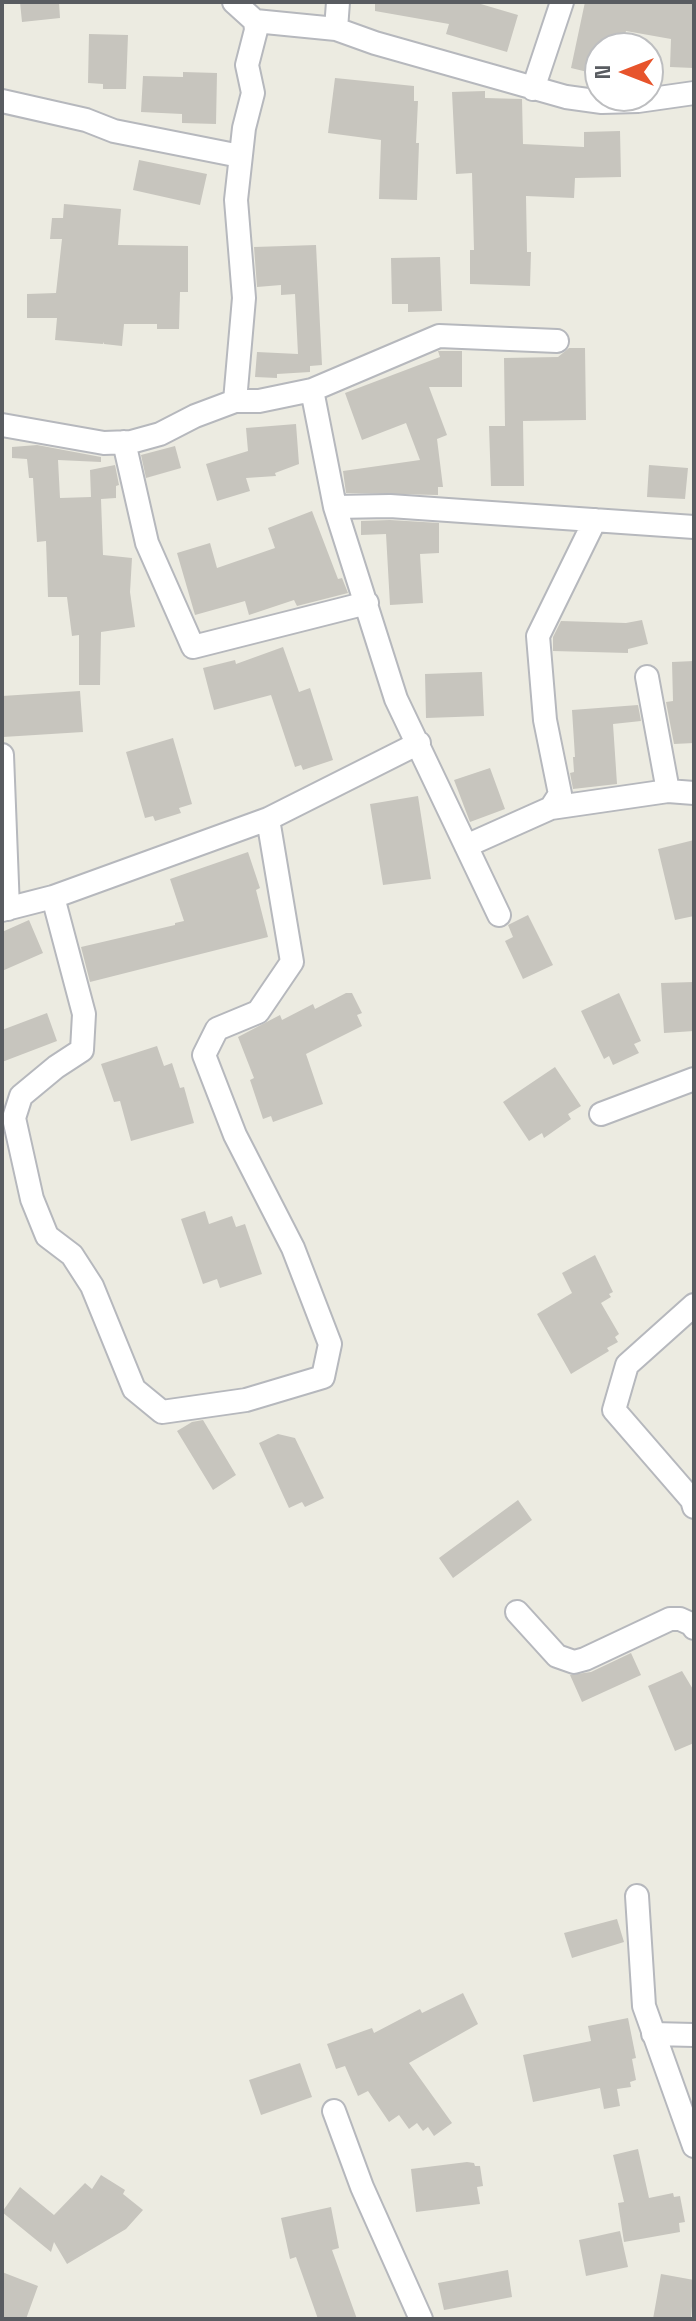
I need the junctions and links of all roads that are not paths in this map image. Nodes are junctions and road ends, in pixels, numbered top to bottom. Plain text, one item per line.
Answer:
1 (234, 2) edge
2 (338, 2) edge
3 (562, 2) edge
4 (255, 21) junction
5 (336, 29) junction
6 (533, 89) junction
7 (694, 93) edge
8 (2, 101) edge
9 (240, 156) junction
10 (557, 341) dead end
11 (312, 390) junction
12 (235, 401) junction
13 (2, 425) edge
14 (124, 442) junction
15 (335, 507) junction
16 (595, 520) junction
17 (694, 527) edge
18 (367, 603) junction
19 (647, 677) dead end
20 (419, 743) junction
21 (2, 755) edge
22 (668, 791) junction
23 (694, 793) edge
24 (551, 808) junction
25 (268, 819) junction
26 (466, 846) junction
27 (53, 897) junction
28 (5, 909) edge
29 (499, 915) dead end
30 (694, 1079) edge
31 (601, 1114) dead end
32 (694, 1305) edge
33 (694, 1507) edge
34 (517, 1612) dead end
35 (694, 1628) edge
36 (637, 1896) dead end
37 (653, 2034) junction
38 (694, 2035) edge
39 (334, 2111) dead end
40 (694, 2146) edge
41 (421, 2319) edge

1 - 4 street
2 - 5 street
3 - 6 street
4 - 5 street
4 - 9 street
5 - 6 street
6 - 7 street
8 - 9 street
9 - 12 street
10 - 11 street
11 - 12 street
11 - 15 street
12 - 14 street
13 - 14 street
14 - 18 street
15 - 16 street
15 - 18 street
16 - 17 street
16 - 24 street
18 - 20 street
19 - 22 street
20 - 25 street
20 - 26 street
21 - 28 street
22 - 23 street
22 - 24 street
24 - 26 street
25 - 27 street
25 - 27 street
26 - 29 street
27 - 28 street
30 - 31 street
32 - 33 street
34 - 35 street
36 - 37 street
37 - 38 street
37 - 40 street
39 - 41 street

